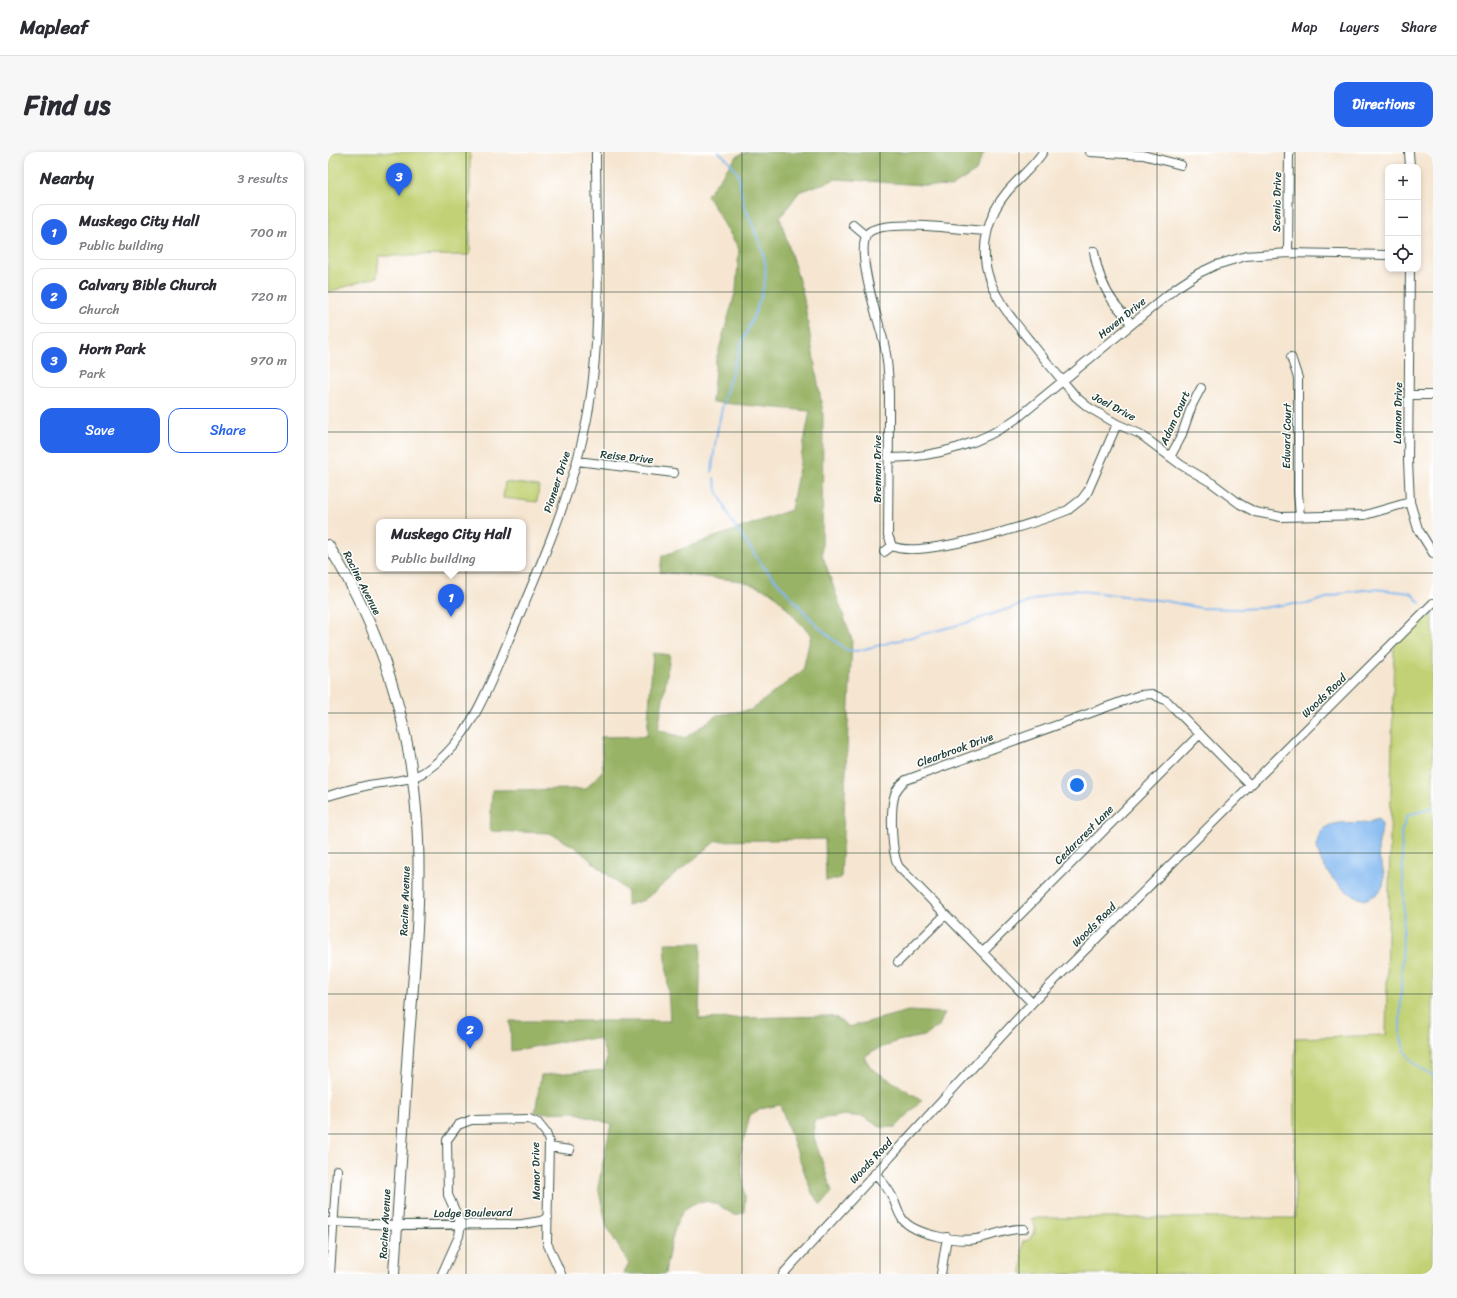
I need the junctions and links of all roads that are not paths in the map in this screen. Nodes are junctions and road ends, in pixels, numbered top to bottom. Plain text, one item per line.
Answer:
1 (596, 152) edge
2 (1043, 152) edge
3 (1090, 152) edge
4 (1289, 152) edge
5 (1409, 152) edge
6 (1410, 164) edge
7 (1181, 165) dead end
8 (854, 225) dead end
9 (987, 231) junction
10 (866, 236) junction
11 (1094, 251) dead end
12 (1288, 253) junction
13 (1385, 255) edge
14 (1410, 272) edge
15 (1131, 324) junction
16 (1291, 357) dead end
17 (1063, 381) junction
18 (1201, 388) dead end
19 (1409, 395) junction
20 (1433, 395) edge
21 (1117, 424) junction
22 (1170, 457) junction
23 (889, 458) junction
24 (577, 461) junction
25 (674, 473) dead end
26 (1410, 502) junction
27 (1300, 516) junction
28 (328, 545) edge
29 (892, 546) junction
30 (884, 552) dead end
31 (1433, 553) edge
32 (1433, 603) edge
33 (1200, 734) junction
34 (413, 777) junction
35 (1250, 785) junction
36 (328, 796) edge
37 (945, 915) junction
38 (983, 952) junction
39 (898, 962) dead end
40 (1032, 1003) junction
41 (549, 1147) junction
42 (570, 1150) dead end
43 (337, 1170) dead end
44 (875, 1173) junction
45 (548, 1217) junction
46 (330, 1222) edge
47 (461, 1224) junction
48 (397, 1225) junction
49 (1024, 1229) dead end
50 (947, 1237) junction
51 (330, 1274) edge
52 (394, 1274) edge
53 (442, 1274) edge
54 (561, 1274) edge
55 (783, 1274) edge
56 (941, 1274) edge

1 - 24 street, Pioneer Drive
2 - 9 street, Joel Drive
3 - 7 street
4 - 12 street, Scenic Drive
5 - 6 street
8 - 10 street
9 - 10 street
9 - 17 street, Joel Drive
10 - 23 street, Brennan Drive
11 - 15 street
12 - 13 street, Haven Drive
12 - 15 street, Haven Drive
14 - 19 street, Lannon Drive
15 - 17 street, Haven Drive
16 - 27 street, Edward Court
17 - 21 street, Joel Drive
17 - 23 street, Haven Drive
18 - 22 street, Adam Court
19 - 20 street
19 - 26 street, Lannon Drive
21 - 22 street, Joel Drive
21 - 29 street
22 - 27 street, Joel Drive
23 - 29 street, Brennan Drive
24 - 25 street, Reise Drive
24 - 34 street, Pioneer Drive
26 - 27 street, Joel Drive
26 - 31 street, Lannon Drive
28 - 34 main road, Racine Avenue
29 - 30 street
32 - 35 street, Woods Road
33 - 35 street, Clearbrook Drive
33 - 37 street, Clearbrook Drive
33 - 38 street, Cedarcrest Lane
34 - 36 street, Pioneer Drive
34 - 48 main road, Racine Avenue
35 - 40 street, Woods Road
37 - 38 street, Clearbrook Drive
37 - 39 street
38 - 40 street, Clearbrook Drive
40 - 44 street, Woods Road
41 - 42 street
41 - 45 street, Manor Drive
41 - 47 street, Manor Drive
43 - 46 street
44 - 50 street
44 - 55 street, Woods Road
45 - 47 street, Lodge Boulevard
45 - 54 street, Manor Drive
46 - 48 street, Lodge Boulevard
46 - 51 street
47 - 48 street, Lodge Boulevard
47 - 53 street
48 - 52 main road, Racine Avenue
49 - 50 street
50 - 56 street

